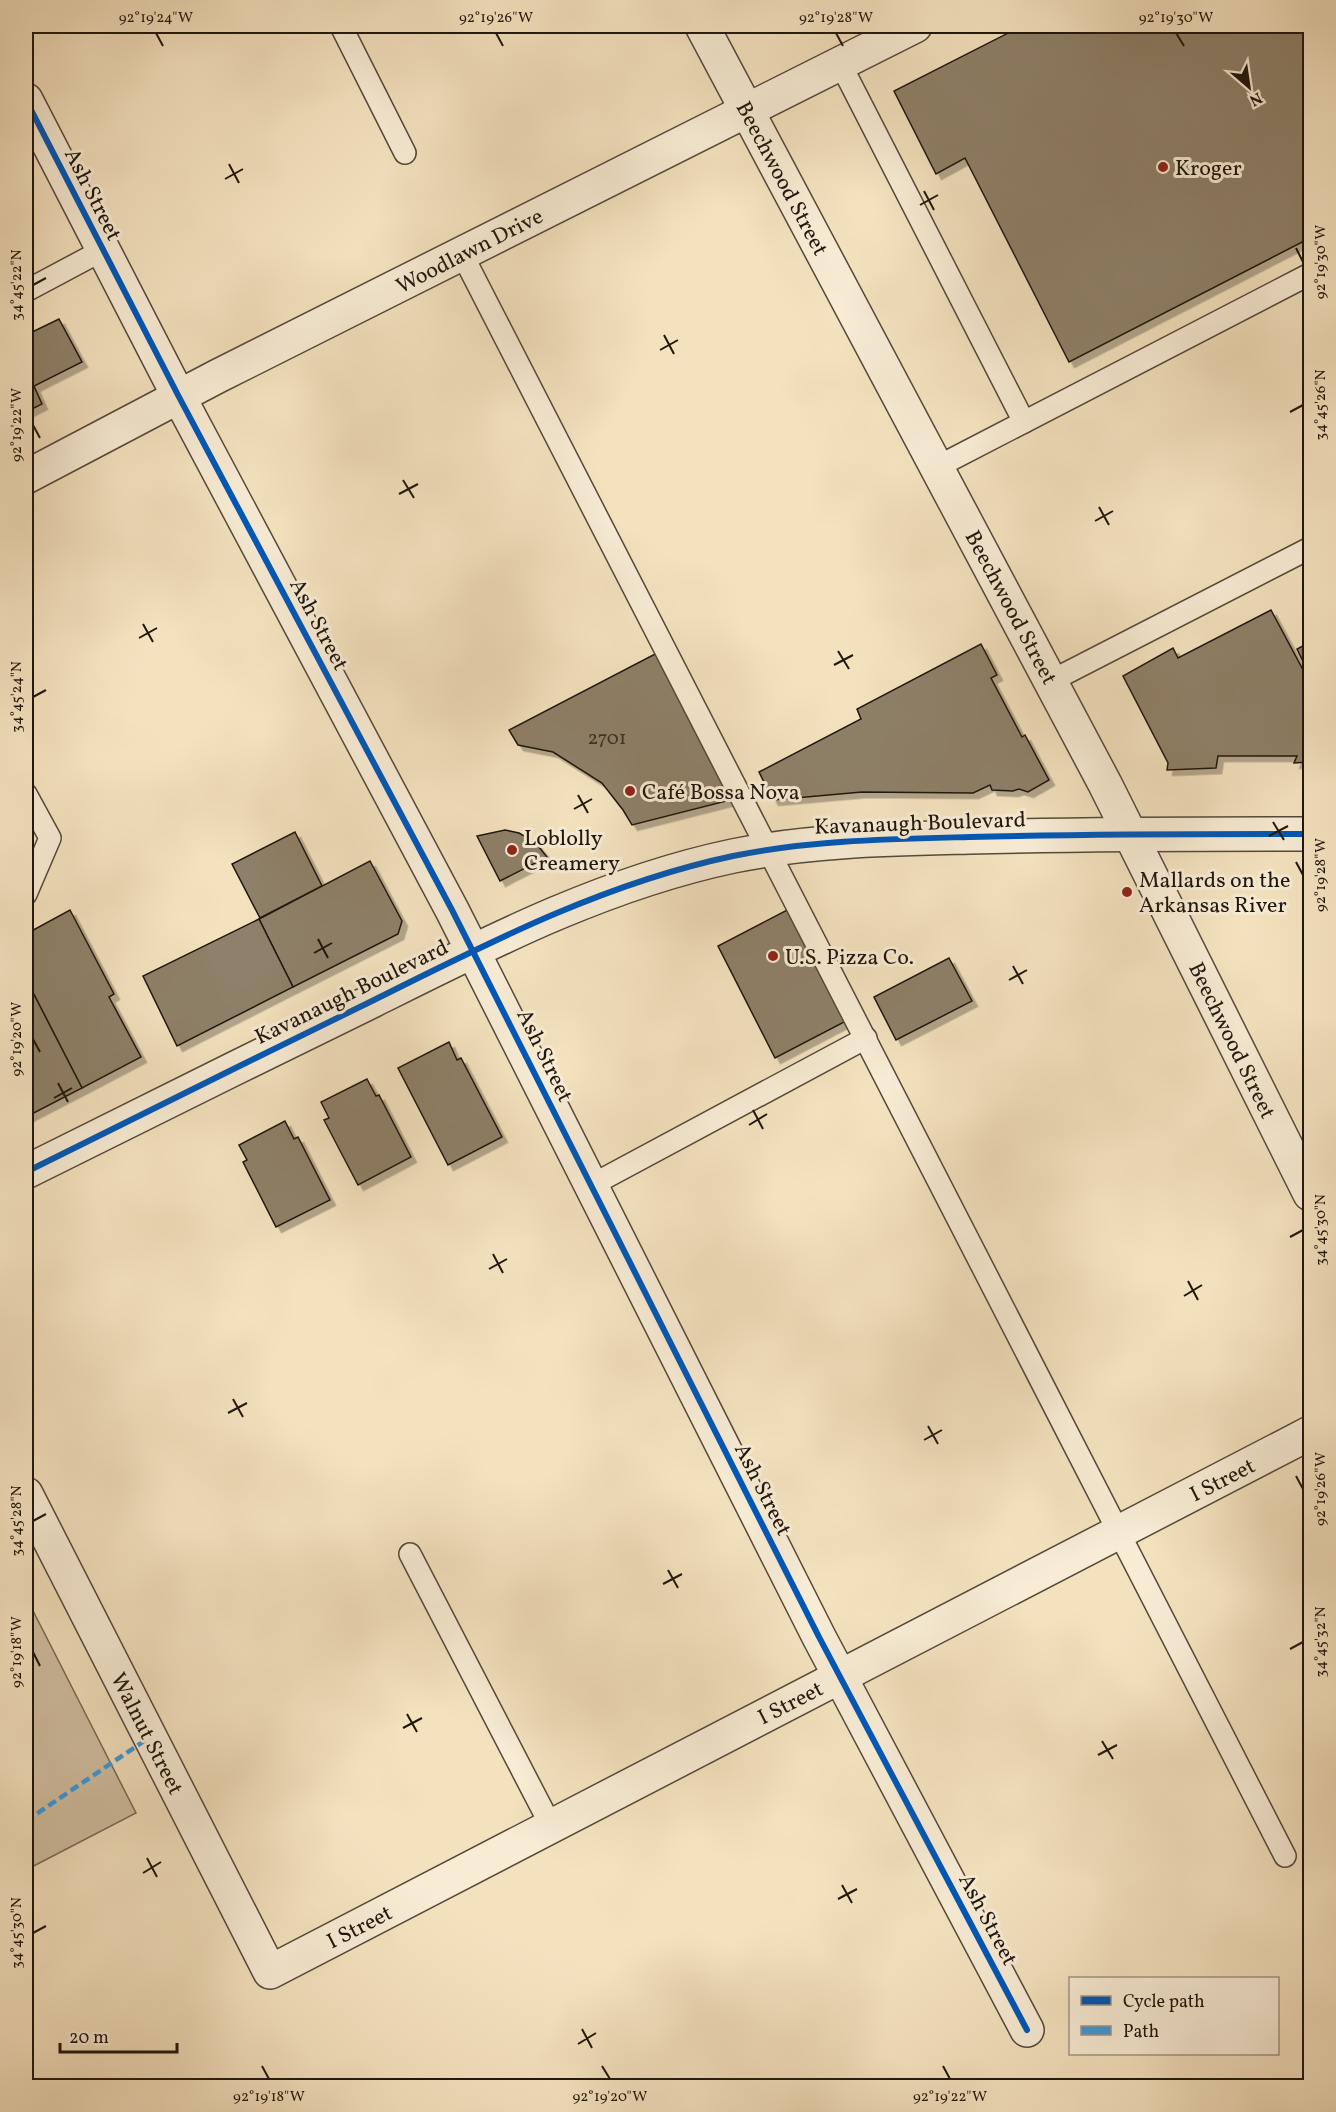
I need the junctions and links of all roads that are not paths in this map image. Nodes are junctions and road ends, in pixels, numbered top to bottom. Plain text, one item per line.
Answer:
1 (341, 26) edge
2 (702, 26) edge
3 (915, 26) edge
4 (840, 63) junction
5 (26, 100) edge
6 (747, 110) junction
7 (405, 153) dead end
8 (103, 250) junction
9 (462, 254) junction
10 (1311, 274) edge
11 (26, 291) edge
12 (179, 397) junction
13 (1024, 422) junction
14 (937, 467) junction
15 (26, 477) edge
16 (1311, 548) edge
17 (1051, 681) junction
18 (26, 794) edge
19 (1311, 834) edge
20 (1131, 836) junction
21 (768, 849) junction
22 (26, 894) edge
23 (474, 951) junction
24 (866, 1038) junction
25 (26, 1172) edge
26 (590, 1186) junction
27 (1311, 1194) edge
28 (1311, 1433) edge
29 (26, 1494) edge
30 (1119, 1532) junction
31 (410, 1554) dead end
32 (840, 1677) junction
33 (551, 1826) junction
34 (1285, 1856) dead end
35 (270, 1972) joint
36 (1027, 2030) dead end

1 - 7 lane
2 - 6 street, Beechwood Street
3 - 4 street, Woodlawn Drive
4 - 6 street, Woodlawn Drive
4 - 13 lane
5 - 8 street, Ash Street
6 - 9 street, Woodlawn Drive
6 - 14 street, Beechwood Street
8 - 11 lane
8 - 12 street, Ash Street
9 - 12 street, Woodlawn Drive
9 - 21 lane
10 - 13 lane
12 - 15 street, Woodlawn Drive
12 - 23 street, Ash Street
13 - 14 lane
14 - 17 street, Beechwood Street
16 - 17 lane
17 - 20 street, Beechwood Street
18 - 22 lane
19 - 20 street, Kavanaugh Boulevard
20 - 21 street, Kavanaugh Boulevard
20 - 27 street, Beechwood Street
21 - 23 street, Kavanaugh Boulevard
21 - 24 lane
23 - 25 street, Kavanaugh Boulevard
23 - 26 street, Ash Street
24 - 26 lane
24 - 30 lane
26 - 32 street, Ash Street
28 - 30 street, I Street
29 - 35 street, Walnut Street
30 - 32 street, I Street
30 - 34 lane
31 - 33 lane
32 - 33 street, I Street
32 - 36 street, Ash Street
33 - 35 street, I Street

